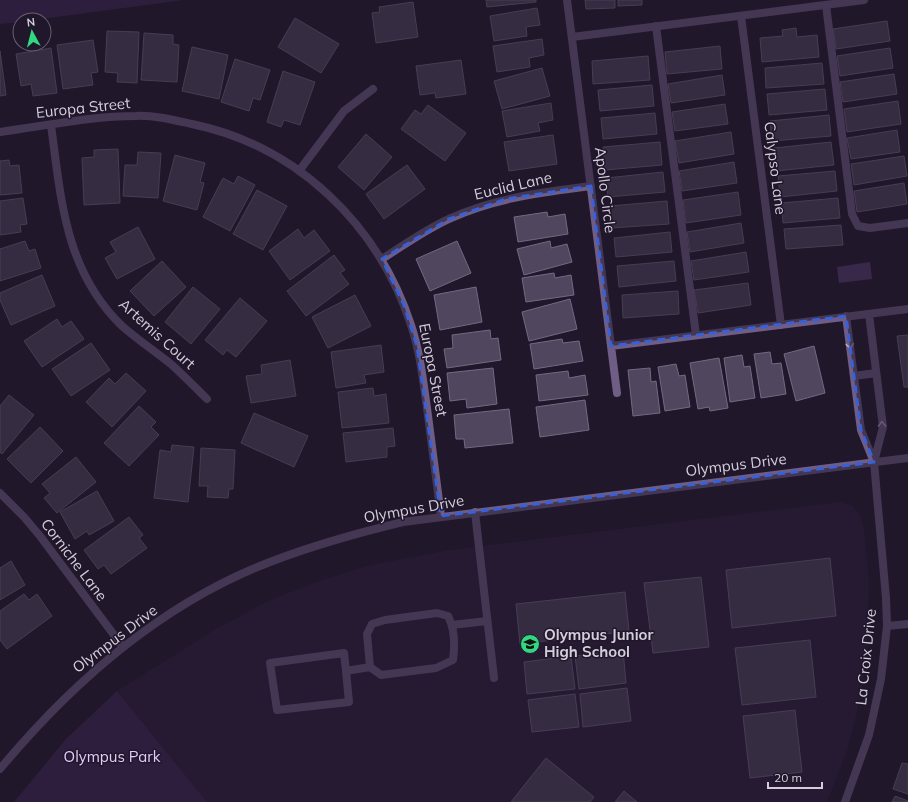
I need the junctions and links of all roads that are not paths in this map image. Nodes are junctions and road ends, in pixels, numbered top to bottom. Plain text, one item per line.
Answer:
1 (567, 0) edge
2 (864, 0) edge
3 (826, 5) junction
4 (741, 16) junction
5 (656, 26) junction
6 (572, 37) junction
7 (373, 90) dead end
8 (51, 125) junction
9 (0, 132) edge
10 (299, 170) junction
11 (591, 186) junction
12 (908, 223) edge
13 (382, 259) junction
14 (908, 308) edge
15 (869, 314) junction
16 (846, 316) junction
17 (780, 325) junction
18 (696, 336) junction
19 (611, 346) junction
20 (876, 373) junction
21 (854, 376) junction
22 (617, 393) dead end
23 (207, 399) dead end
24 (908, 458) edge
25 (874, 462) junction
26 (0, 493) edge
27 (475, 512) junction
28 (441, 516) junction
29 (487, 622) junction
30 (908, 624) edge
31 (452, 625) junction
32 (887, 626) junction
33 (123, 647) junction
34 (370, 667) junction
35 (346, 671) junction
36 (494, 678) dead end
37 (0, 769) edge
38 (845, 802) edge

1 - 6 street, Apollo Circle
2 - 3 street
3 - 4 street
3 - 12 street
4 - 5 street
4 - 17 street, Calypso Lane
5 - 6 street
5 - 18 street
6 - 11 street, Apollo Circle
7 - 10 street
8 - 9 street, Europa Street
8 - 10 street, Europa Street
8 - 23 street, Artemis Court
10 - 13 street, Europa Street
11 - 13 street, Euclid Lane
11 - 19 street, Apollo Circle
13 - 28 street, Europa Street
14 - 15 street
15 - 16 street
15 - 20 street
16 - 17 street
16 -> 21 street
17 - 18 street
18 - 19 street
19 - 22 street, Apollo Circle
20 - 21 street
25 -> 20 street
21 - 25 street
24 - 25 street, Olympus Drive
25 - 27 street, Olympus Drive
25 - 32 street, La Croix Drive
26 - 33 street, Corniche Lane
27 - 28 street, Olympus Drive
27 - 29 street
28 - 33 street, Olympus Drive
29 - 31 street
29 - 36 street
30 - 32 street
31 - 34 street
31 - 34 street
32 - 38 street, La Croix Drive
33 - 37 street, Olympus Drive
34 - 35 street
35 - 35 street

